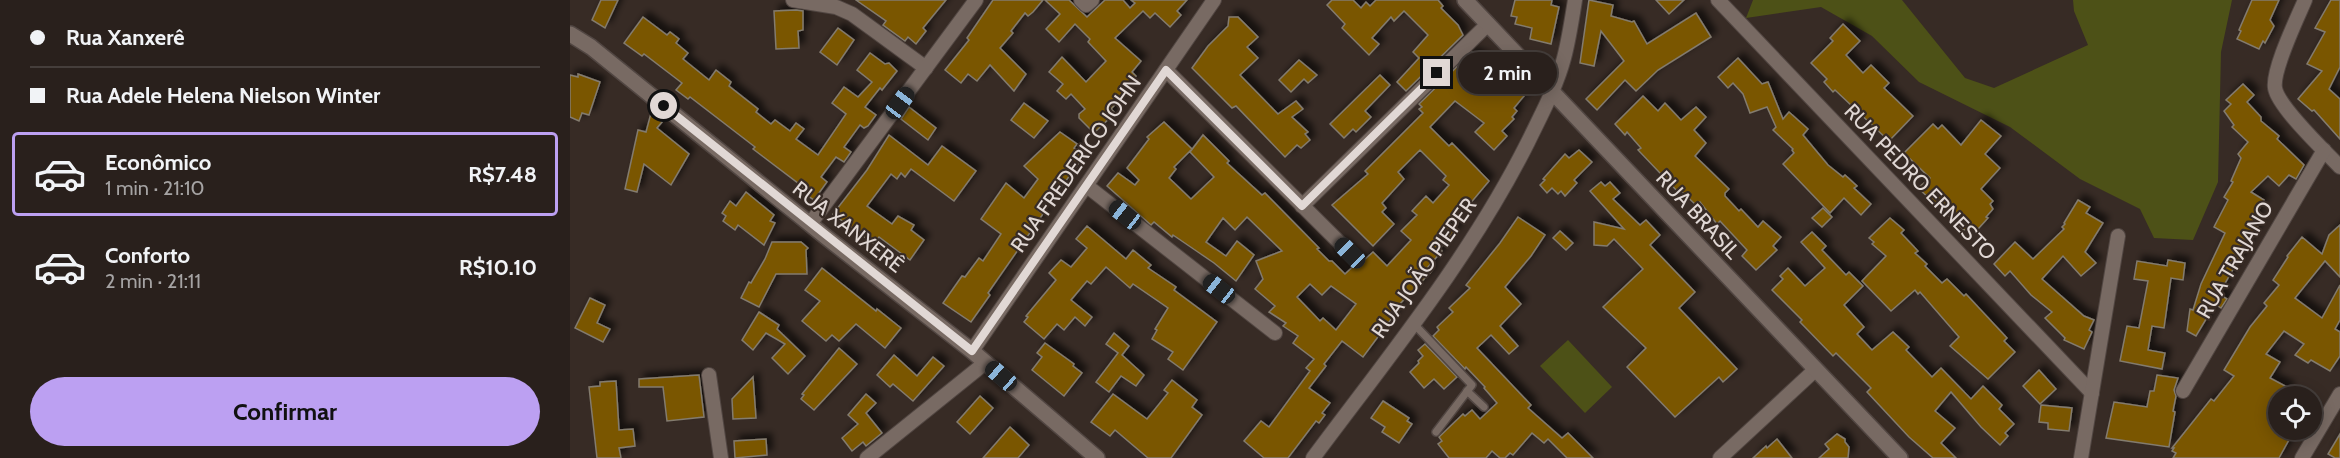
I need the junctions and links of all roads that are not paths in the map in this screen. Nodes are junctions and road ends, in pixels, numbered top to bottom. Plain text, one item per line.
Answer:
1 (793, 0) edge
2 (976, 0) edge
3 (1081, 0) edge
4 (1092, 0) edge
5 (1214, 0) edge
6 (1465, 0) edge
7 (1575, 0) edge
8 (1718, 0) edge
9 (2305, 0) edge
10 (1488, 24) junction
11 (570, 34) edge
12 (926, 68) junction
13 (1166, 70) junction
14 (1552, 91) junction
15 (2324, 150) junction
16 (2340, 168) edge
17 (1087, 186) junction
18 (1302, 206) junction
19 (810, 224) junction
20 (2118, 236) dead end
21 (1350, 253) dead end
22 (1413, 323) junction
23 (1275, 333) dead end
24 (972, 351) junction
25 (985, 363) junction
26 (1815, 370) junction
27 (709, 375) dead end
28 (1467, 391) junction
29 (2182, 391) dead end
30 (2092, 393) junction
31 (2340, 394) edge
32 (1484, 407) dead end
33 (1436, 432) dead end
34 (721, 458) edge
35 (867, 458) edge
36 (1097, 458) edge
37 (1313, 458) edge
38 (1720, 458) edge
39 (1900, 458) edge
40 (2081, 458) edge
41 (2302, 458) edge

1 - 12 street
2 - 12 street
3 - 4 street
5 - 13 street, RUA FREDERICO JOHN
6 - 10 street, RUA BRASIL
7 - 14 street, RUA JOÃO PIEPER
8 - 30 street, RUA PEDRO ERNESTO
9 - 15 street
10 - 14 street, RUA BRASIL
10 - 18 street
11 - 19 street, RUA XANXERÊ
12 - 19 street
13 - 17 street, RUA FREDERICO JOHN
13 - 18 street
14 - 22 street, RUA JOÃO PIEPER
14 - 26 street, RUA BRASIL
15 - 16 street
15 - 29 street, RUA TRAJANO
17 - 23 street
17 - 24 street, RUA FREDERICO JOHN
18 - 21 street
19 - 24 street, RUA XANXERÊ
20 - 30 street
22 - 28 lane
22 - 37 street, RUA JOÃO PIEPER
24 - 25 street, RUA XANXERÊ
25 - 35 street
25 - 36 street, RUA XANXERÊ
26 - 38 street
26 - 39 street, RUA BRASIL
27 - 34 street
28 - 32 lane
28 - 33 lane
30 - 40 street
31 - 41 street

